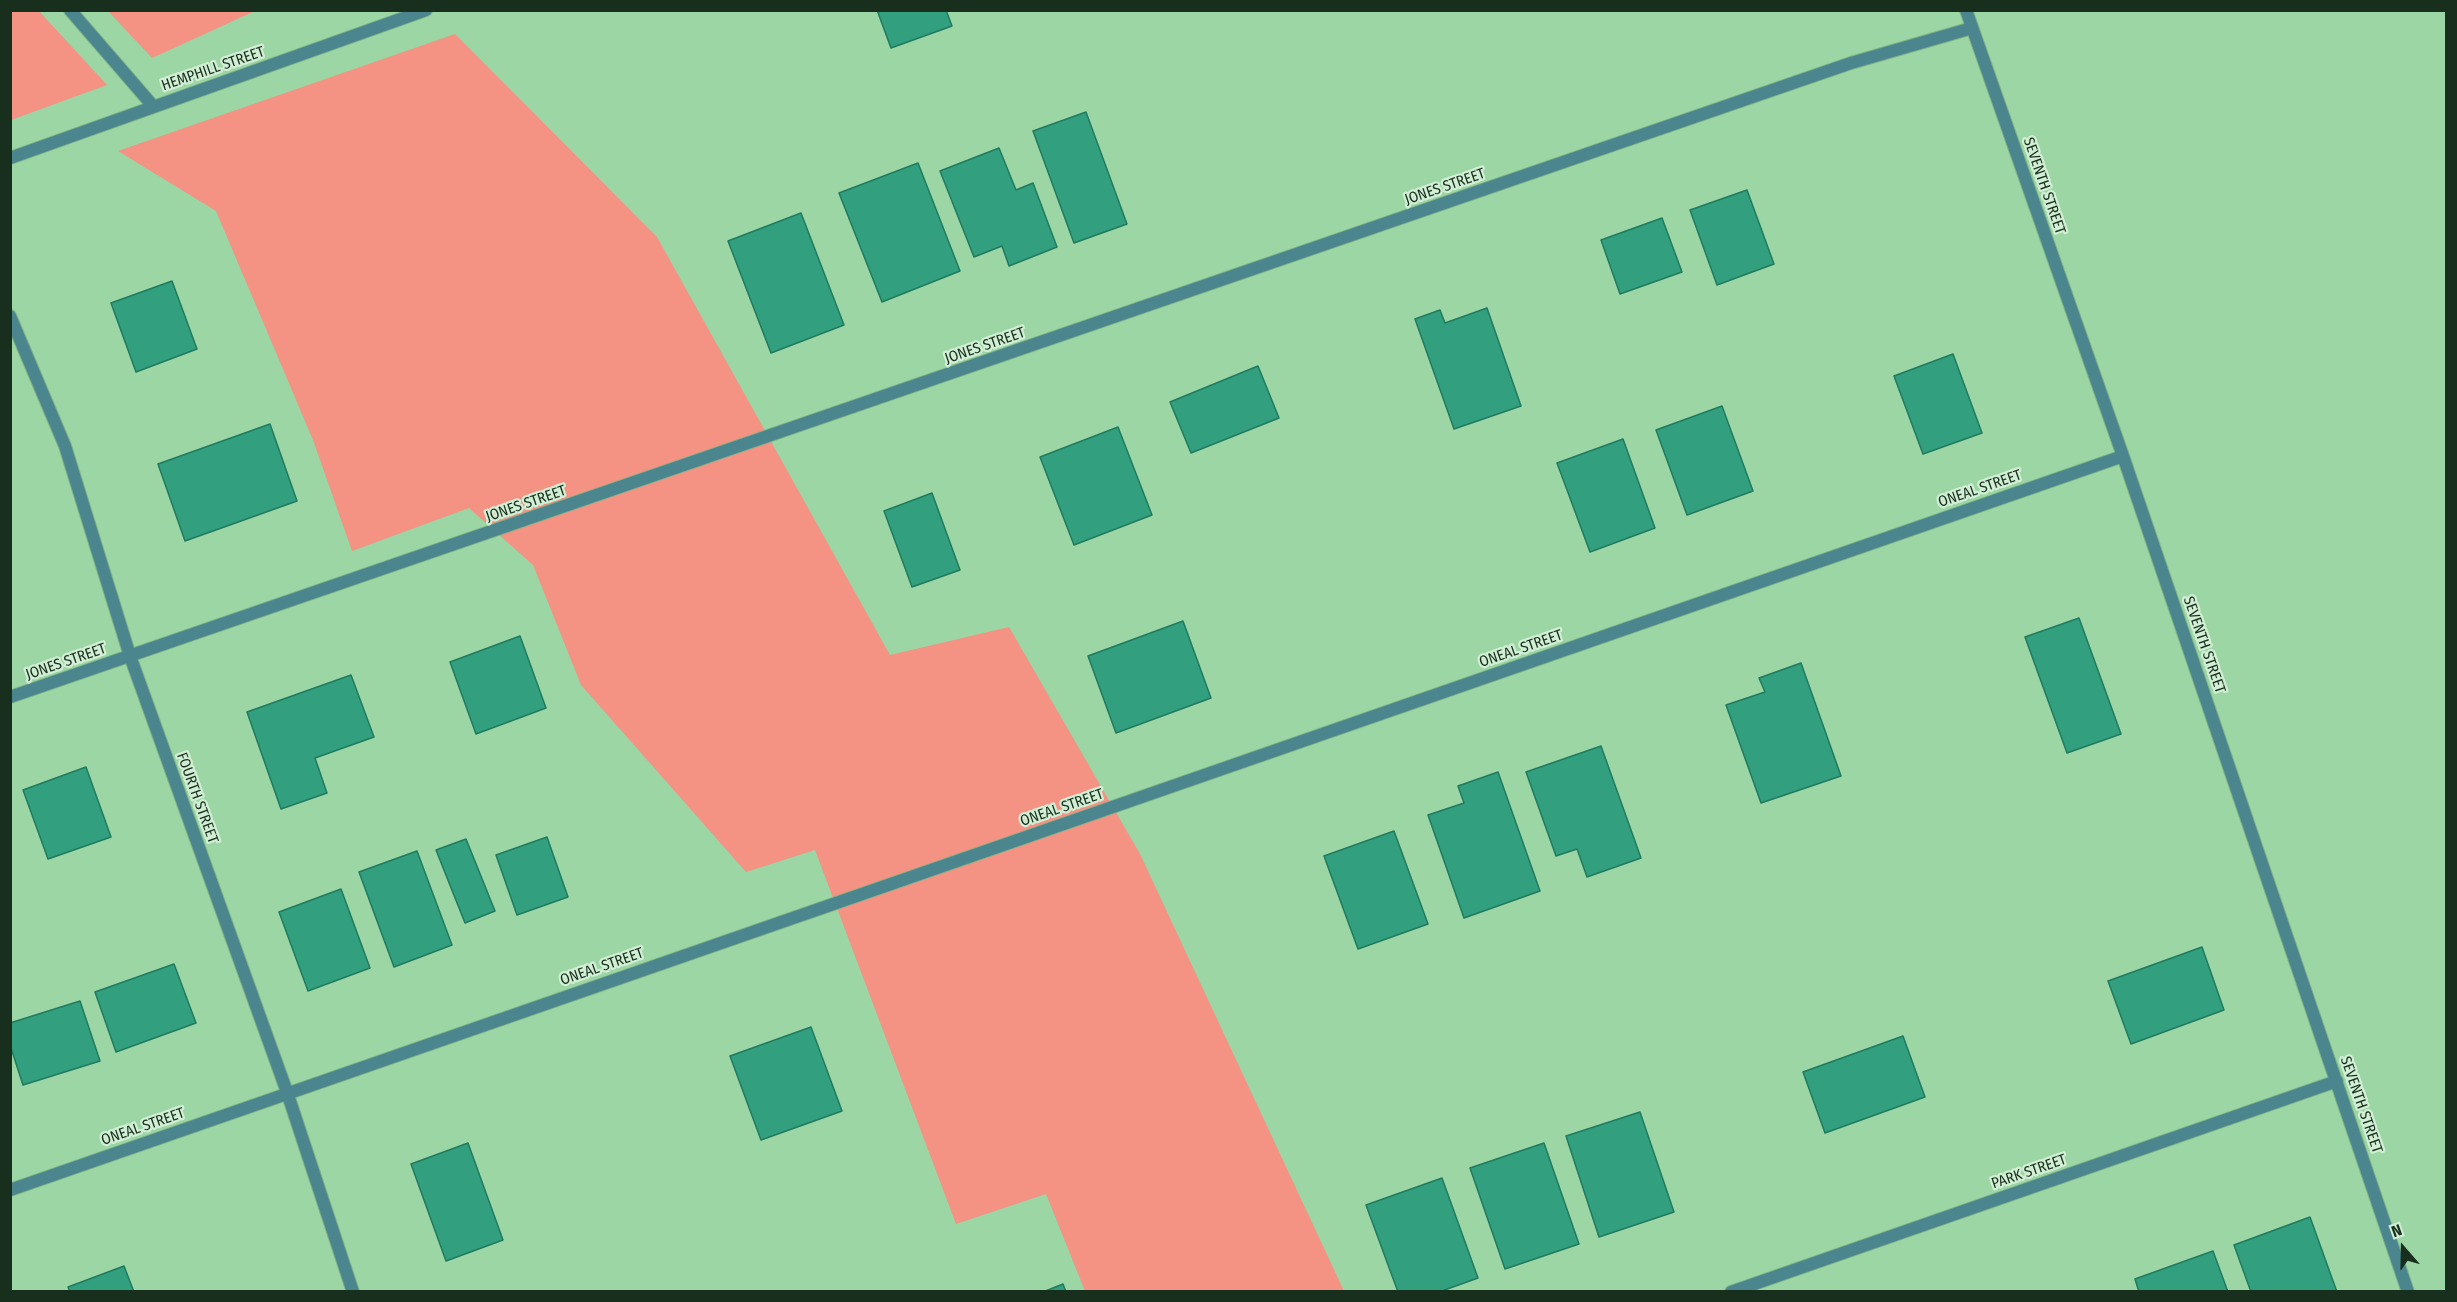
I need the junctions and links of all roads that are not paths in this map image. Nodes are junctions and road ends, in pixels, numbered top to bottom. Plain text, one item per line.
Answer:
1 (70, 10) edge
2 (426, 10) edge
3 (1966, 10) edge
4 (1972, 28) junction
5 (153, 106) junction
6 (10, 158) edge
7 (10, 316) edge
8 (2123, 456) junction
9 (130, 656) junction
10 (10, 697) edge
11 (2337, 1081) junction
12 (287, 1092) junction
13 (10, 1190) edge
14 (353, 1292) edge
15 (1731, 1292) edge
16 (2408, 1292) edge

1 - 5 street
2 - 5 street, HEMPHILL STREET
3 - 4 street, SEVENTH STREET
4 - 8 street, SEVENTH STREET
4 - 9 street, JONES STREET
5 - 6 street, HEMPHILL STREET
7 - 9 street, FOURTH STREET
8 - 11 street, SEVENTH STREET
8 - 12 street, ONEAL STREET
9 - 10 street, JONES STREET
9 - 12 street, FOURTH STREET
11 - 15 street, PARK STREET
11 - 16 street, SEVENTH STREET
12 - 13 street, ONEAL STREET
12 - 14 street, FOURTH STREET

